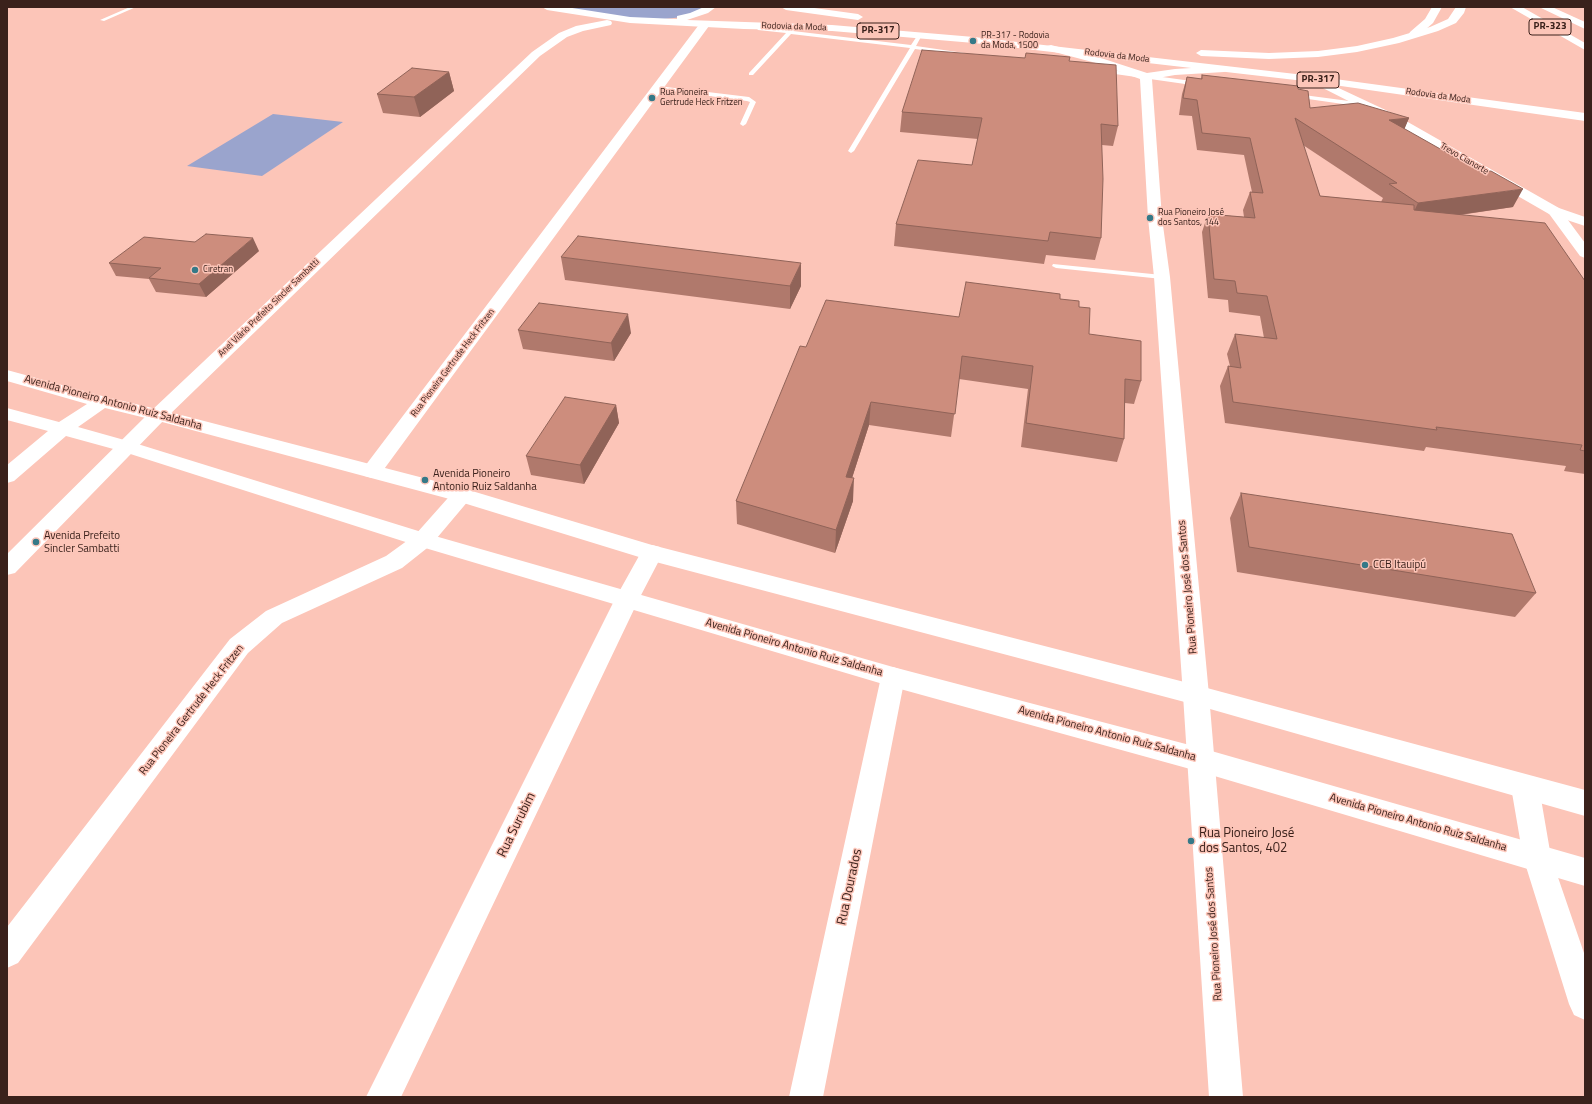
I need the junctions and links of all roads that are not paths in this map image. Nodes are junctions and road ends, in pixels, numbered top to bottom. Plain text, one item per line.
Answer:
1 (134, 7) edge
2 (711, 7) edge
3 (786, 7) edge
4 (1437, 7) edge
5 (1461, 7) edge
6 (1516, 7) edge
7 (1540, 7) edge
8 (1544, 7) edge
9 (549, 11) edge
10 (867, 18) dead end
11 (102, 20) dead end
12 (630, 20) junction
13 (646, 20) junction
14 (705, 24) junction
15 (1585, 26) edge
16 (792, 30) junction
17 (920, 30) junction
18 (1585, 33) edge
19 (1414, 34) junction
20 (545, 36) dead end
21 (1088, 45) junction
22 (913, 47) junction
23 (1585, 47) edge
24 (1051, 48) junction
25 (1143, 48) dead end
26 (1189, 52) dead end
27 (536, 54) junction
28 (983, 56) edge
29 (1224, 69) junction
30 (1099, 71) edge
31 (751, 74) dead end
32 (1146, 77) junction
33 (1313, 79) junction
34 (1208, 85) edge
35 (658, 88) junction
36 (1394, 90) junction
37 (1286, 95) edge
38 (1364, 105) junction
39 (1585, 109) edge
40 (1585, 117) edge
41 (743, 124) dead end
42 (851, 151) dead end
43 (1554, 211) junction
44 (1585, 222) edge
45 (1585, 253) edge
46 (1056, 266) dead end
47 (1162, 277) junction
48 (7, 375) edge
49 (102, 402) junction
50 (7, 414) edge
51 (158, 415) junction
52 (61, 430) junction
53 (128, 447) junction
54 (372, 471) junction
55 (7, 476) edge
56 (462, 495) junction
57 (423, 540) junction
58 (652, 553) junction
59 (7, 566) edge
60 (627, 599) junction
61 (894, 677) junction
62 (1196, 694) junction
63 (1201, 760) junction
64 (1525, 786) junction
65 (1585, 804) edge
66 (1537, 857) junction
67 (1585, 872) edge
68 (7, 952) edge
69 (1585, 1004) edge
70 (383, 1097) edge
71 (806, 1097) edge
72 (1226, 1097) edge

1 - 11 lane
2 - 13 main road
3 - 10 main road, Rodovia da Moda / PR-317
4 - 19 main road
5 - 19 main road
6 - 23 main road, PR-323
7 - 18 main road, PR-323
8 - 15 main road
9 - 12 main road, PR-317
12 - 13 main road, PR-317
12 - 27 main road, Anel Viário Prefeito Sincler Sambatti
13 - 14 main road, Rodovia da Moda / PR-317
14 - 16 main road, Rodovia da Moda / PR-317
14 - 35 main road, Rua Pioneira Gertrude Heck Fritzen
16 - 17 main road, Rodovia da Moda / PR-317
16 - 22 lane
16 - 31 lane
17 - 21 main road, Rodovia da Moda / PR-317
17 - 22 lane
17 - 24 main road, Rodovia da Moda / PR-317
19 - 26 main road
20 - 27 main road, Anel Viário Prefeito Sincler Sambatti
21 - 25 main road
21 - 39 main road, Rodovia da Moda / PR-317
22 - 28 lane
22 - 42 lane
24 - 29 main road, Rodovia da Moda / PR-317
24 - 32 main road
27 - 51 main road, Anel Viário Prefeito Sincler Sambatti
29 - 32 main road
29 - 33 main road, Rodovia da Moda / PR-317
30 - 32 lane
32 - 34 lane
32 - 47 main road, Rua Pioneiro José dos Santos
33 - 36 main road, Rodovia da Moda / PR-317
33 - 38 main road, Trevo Cianorte
35 - 41 lane
35 - 54 main road, Rua Pioneira Gertrude Heck Fritzen
36 - 38 main road
36 - 40 main road, Rodovia da Moda / PR-317
37 - 38 lane
38 - 43 main road, Trevo Cianorte
43 - 44 main road, Trevo Cianorte
43 - 45 main road
46 - 47 lane
47 - 62 main road, Rua Pioneiro José dos Santos
48 - 49 main road, Avenida Pioneiro Antonio Ruiz Saldanha
49 - 51 main road, Avenida Pioneiro Antonio Ruiz Saldanha
49 - 52 main road
50 - 52 main road, Avenida Pioneiro Antonio Ruiz Saldanha
51 - 53 main road, Anel Viário Prefeito Sincler Sambatti
51 - 54 main road, Avenida Pioneiro Antonio Ruiz Saldanha
52 - 53 main road, Avenida Pioneiro Antonio Ruiz Saldanha
52 - 55 main road
53 - 57 main road, Avenida Pioneiro Antonio Ruiz Saldanha
53 - 59 main road, Anel Viário Prefeito Sincler Sambatti
54 - 56 main road, Avenida Pioneiro Antonio Ruiz Saldanha
56 - 57 main road, Rua Pioneira Gertrude Heck Fritzen
56 - 58 main road, Avenida Pioneiro Antonio Ruiz Saldanha
57 - 60 main road, Avenida Pioneiro Antonio Ruiz Saldanha
57 - 68 main road, Rua Pioneira Gertrude Heck Fritzen
58 - 60 main road, Rua Surubim
58 - 62 main road, Avenida Pioneiro Antonio Ruiz Saldanha
60 - 61 main road, Avenida Pioneiro Antonio Ruiz Saldanha
60 - 70 main road, Rua Surubim
61 - 63 main road, Avenida Pioneiro Antonio Ruiz Saldanha
61 - 71 main road, Rua Dourados
62 - 63 main road, Rua Pioneiro José dos Santos
62 - 64 main road, Avenida Pioneiro Antonio Ruiz Saldanha
63 - 66 main road, Avenida Pioneiro Antonio Ruiz Saldanha
63 - 72 main road, Rua Pioneiro José dos Santos
64 - 65 main road, Avenida Pioneiro Antonio Ruiz Saldanha
64 - 66 main road
66 - 67 main road, Avenida Pioneiro Antonio Ruiz Saldanha
66 - 69 main road

